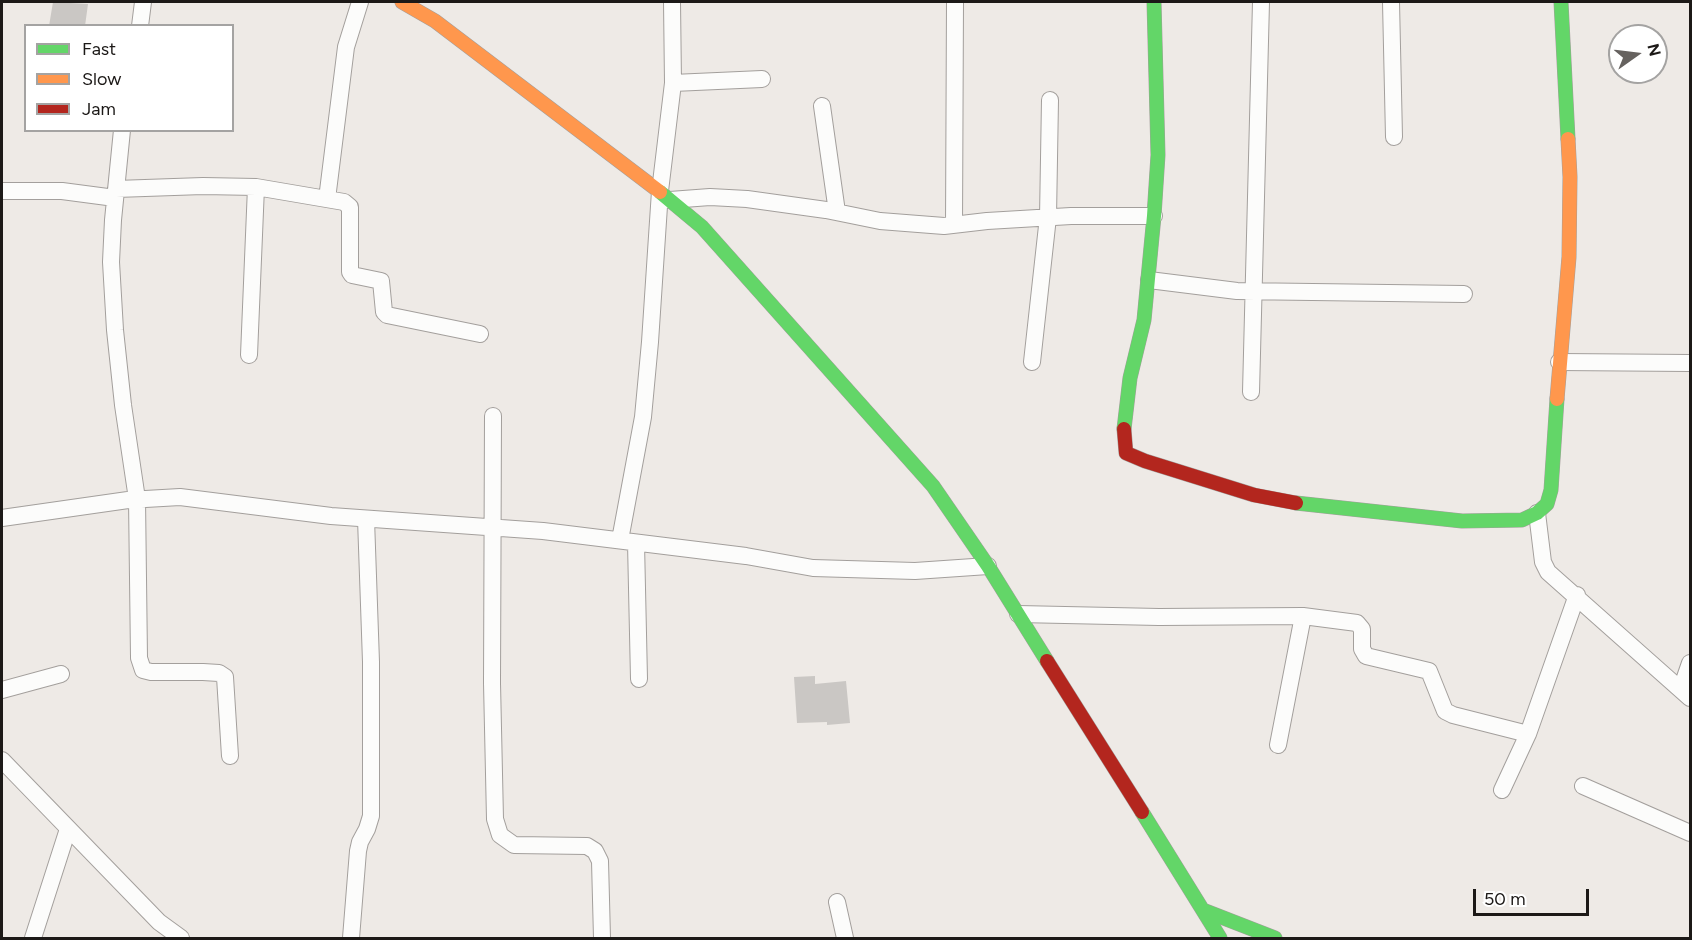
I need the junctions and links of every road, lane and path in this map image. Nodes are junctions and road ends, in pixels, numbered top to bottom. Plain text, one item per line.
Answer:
1 (143, 2) edge
2 (360, 2) edge
3 (402, 2) edge
4 (672, 2) edge
5 (955, 2) edge
6 (1154, 2) edge
7 (1261, 2) edge
8 (1391, 2) edge
9 (1561, 2) edge
10 (140, 24) edge
11 (762, 80) dead end
12 (673, 83) junction
13 (1050, 100) dead end
14 (822, 106) dead end
15 (122, 132) edge
16 (1394, 137) dead end
17 (256, 187) junction
18 (2, 191) edge
19 (116, 194) junction
20 (665, 195) junction
21 (327, 199) junction
22 (837, 212) junction
23 (1154, 216) junction
24 (1048, 217) junction
25 (954, 225) junction
26 (1149, 280) junction
27 (1253, 292) junction
28 (1464, 294) dead end
29 (480, 334) dead end
30 (249, 355) dead end
31 (1032, 362) dead end
32 (1558, 362) junction
33 (1690, 363) edge
34 (1251, 392) dead end
35 (493, 416) dead end
36 (137, 499) junction
37 (1537, 513) junction
38 (2, 518) edge
39 (366, 519) junction
40 (493, 527) junction
41 (628, 542) junction
42 (988, 566) junction
43 (1576, 595) junction
44 (1018, 614) junction
45 (1303, 616) junction
46 (1690, 663) edge
47 (61, 674) dead end
48 (639, 679) dead end
49 (2, 690) edge
50 (1686, 693) edge
51 (1528, 734) junction
52 (1278, 745) dead end
53 (230, 756) dead end
54 (2, 760) edge
55 (1583, 786) dead end
56 (1502, 790) dead end
57 (68, 829) junction
58 (1690, 833) edge
59 (837, 902) dead end
60 (1203, 910) junction
61 (33, 939) edge
62 (181, 939) edge
63 (351, 939) edge
64 (602, 939) edge
65 (845, 939) edge
66 (1220, 939) edge
67 (1275, 939) edge

1 - 10 street
2 - 21 street
3 - 20 street
4 - 12 street
5 - 25 street
6 - 23 street
7 - 27 street
8 - 16 street
9 - 32 street
11 - 12 street
12 - 20 street
13 - 24 street
14 - 22 street
15 - 19 street
17 - 19 street
17 - 21 street
17 - 30 street
18 - 19 street
19 - 36 street
20 - 22 street
20 - 41 street
20 - 42 street
21 - 29 street
22 - 25 street
23 - 24 street
23 - 26 street
24 - 25 street
24 - 31 street
26 - 27 street
26 - 37 street
27 - 28 street
27 - 34 street
32 - 33 street
32 - 37 street
35 - 40 street
36 - 38 street
36 - 39 street
36 - 53 street
37 - 43 street
39 - 40 street
39 - 63 street
40 - 41 street
40 - 64 street
41 - 42 street
41 - 48 street
42 - 44 street
43 - 50 street
43 - 51 street
44 - 45 street
44 - 60 street
45 - 51 street
45 - 52 street
46 - 50 street
47 - 49 street
51 - 56 street
54 - 57 street
55 - 58 street
57 - 61 street
57 - 62 street
59 - 65 street
60 - 66 street
60 - 67 street

